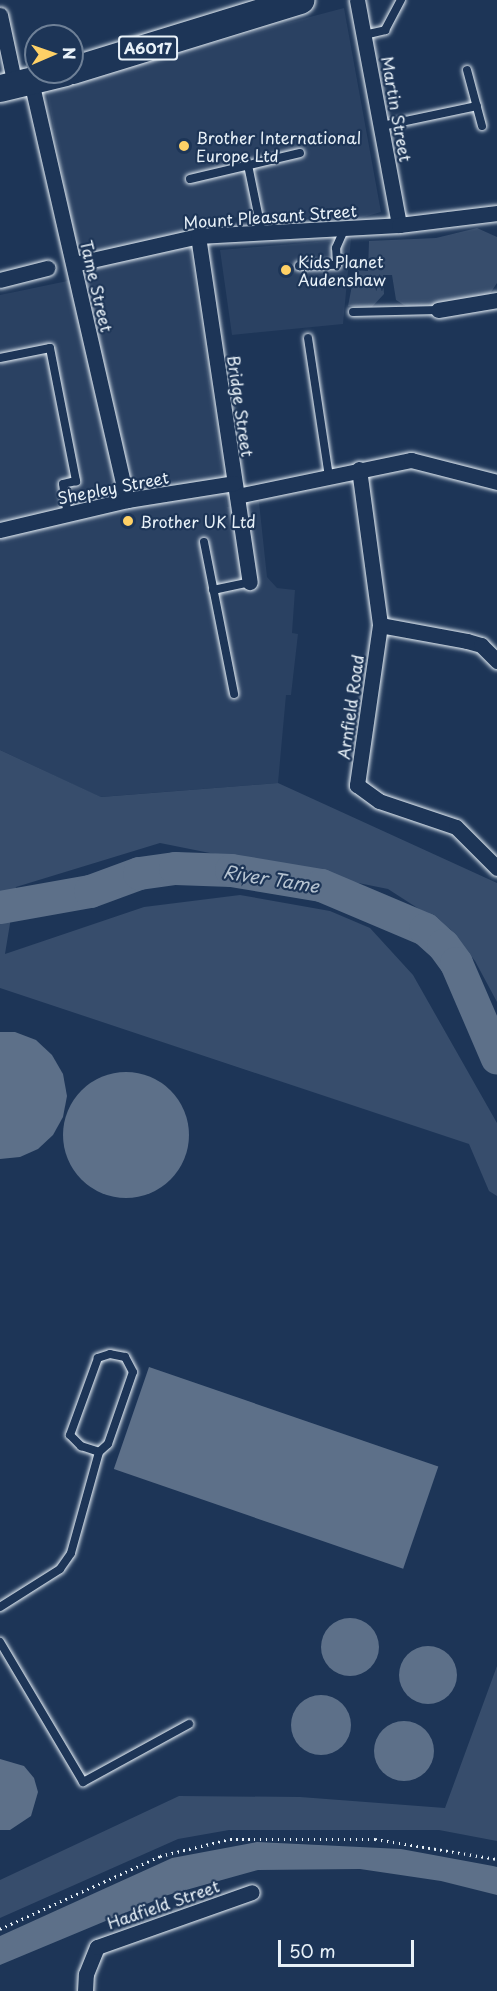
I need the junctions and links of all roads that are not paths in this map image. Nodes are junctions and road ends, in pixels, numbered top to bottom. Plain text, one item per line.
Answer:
1 (300, 0) edge
2 (357, 0) edge
3 (401, 0) edge
4 (0, 15) edge
5 (364, 35) junction
6 (84, 66) edge
7 (467, 70) dead end
8 (15, 85) edge
9 (477, 106) junction
10 (382, 126) junction
11 (482, 126) dead end
12 (300, 153) dead end
13 (248, 165) junction
14 (190, 179) dead end
15 (497, 213) edge
16 (399, 225) junction
17 (345, 228) junction
18 (262, 233) junction
19 (198, 236) junction
20 (74, 264) junction
21 (299, 266) dead end
22 (47, 268) dead end
23 (0, 280) edge
24 (497, 300) edge
25 (438, 310) joint
26 (353, 312) dead end
27 (308, 338) dead end
28 (0, 358) edge
29 (359, 469) junction
30 (329, 477) junction
31 (497, 482) edge
32 (236, 490) junction
33 (127, 500) junction
34 (68, 514) junction
35 (0, 530) edge
36 (204, 542) dead end
37 (250, 582) joint
38 (213, 590) junction
39 (380, 625) junction
40 (497, 661) edge
41 (234, 694) dead end
42 (497, 868) edge
43 (99, 1452) junction
44 (0, 1607) edge
45 (0, 1642) edge
46 (189, 1724) dead end
47 (252, 1892) dead end
48 (85, 1991) edge

1 - 6 highway, A6017
2 - 5 street, Martin Street
3 - 5 lane
4 - 8 street, Tame Street
5 - 10 street, Martin Street
7 - 9 lane
8 - 20 street, Tame Street
9 - 10 lane
9 - 11 lane
10 - 16 street, Martin Street
12 - 13 lane
13 - 14 lane
13 - 18 lane
15 - 16 street, Mount Pleasant Street
16 - 17 street, Mount Pleasant Street
17 - 18 street, Mount Pleasant Street
17 - 21 lane
18 - 19 street, Mount Pleasant Street
19 - 20 street, Mount Pleasant Street
19 - 32 street, Bridge Street
20 - 33 street, Tame Street
22 - 23 street
24 - 25 street
25 - 26 lane
27 - 30 lane
28 - 34 lane
29 - 30 street
29 - 31 street
29 - 39 street, Arnfield Road
30 - 32 street
32 - 33 street, Shepley Street
32 - 37 street, Bridge Street
33 - 34 street, Shepley Street
34 - 35 street, Shepley Street
36 - 38 lane
37 - 38 lane
38 - 41 lane
39 - 40 street
39 - 42 street, Arnfield Road
43 - 43 lane
43 - 44 lane
45 - 46 lane
47 - 48 street, Hadfield Street

